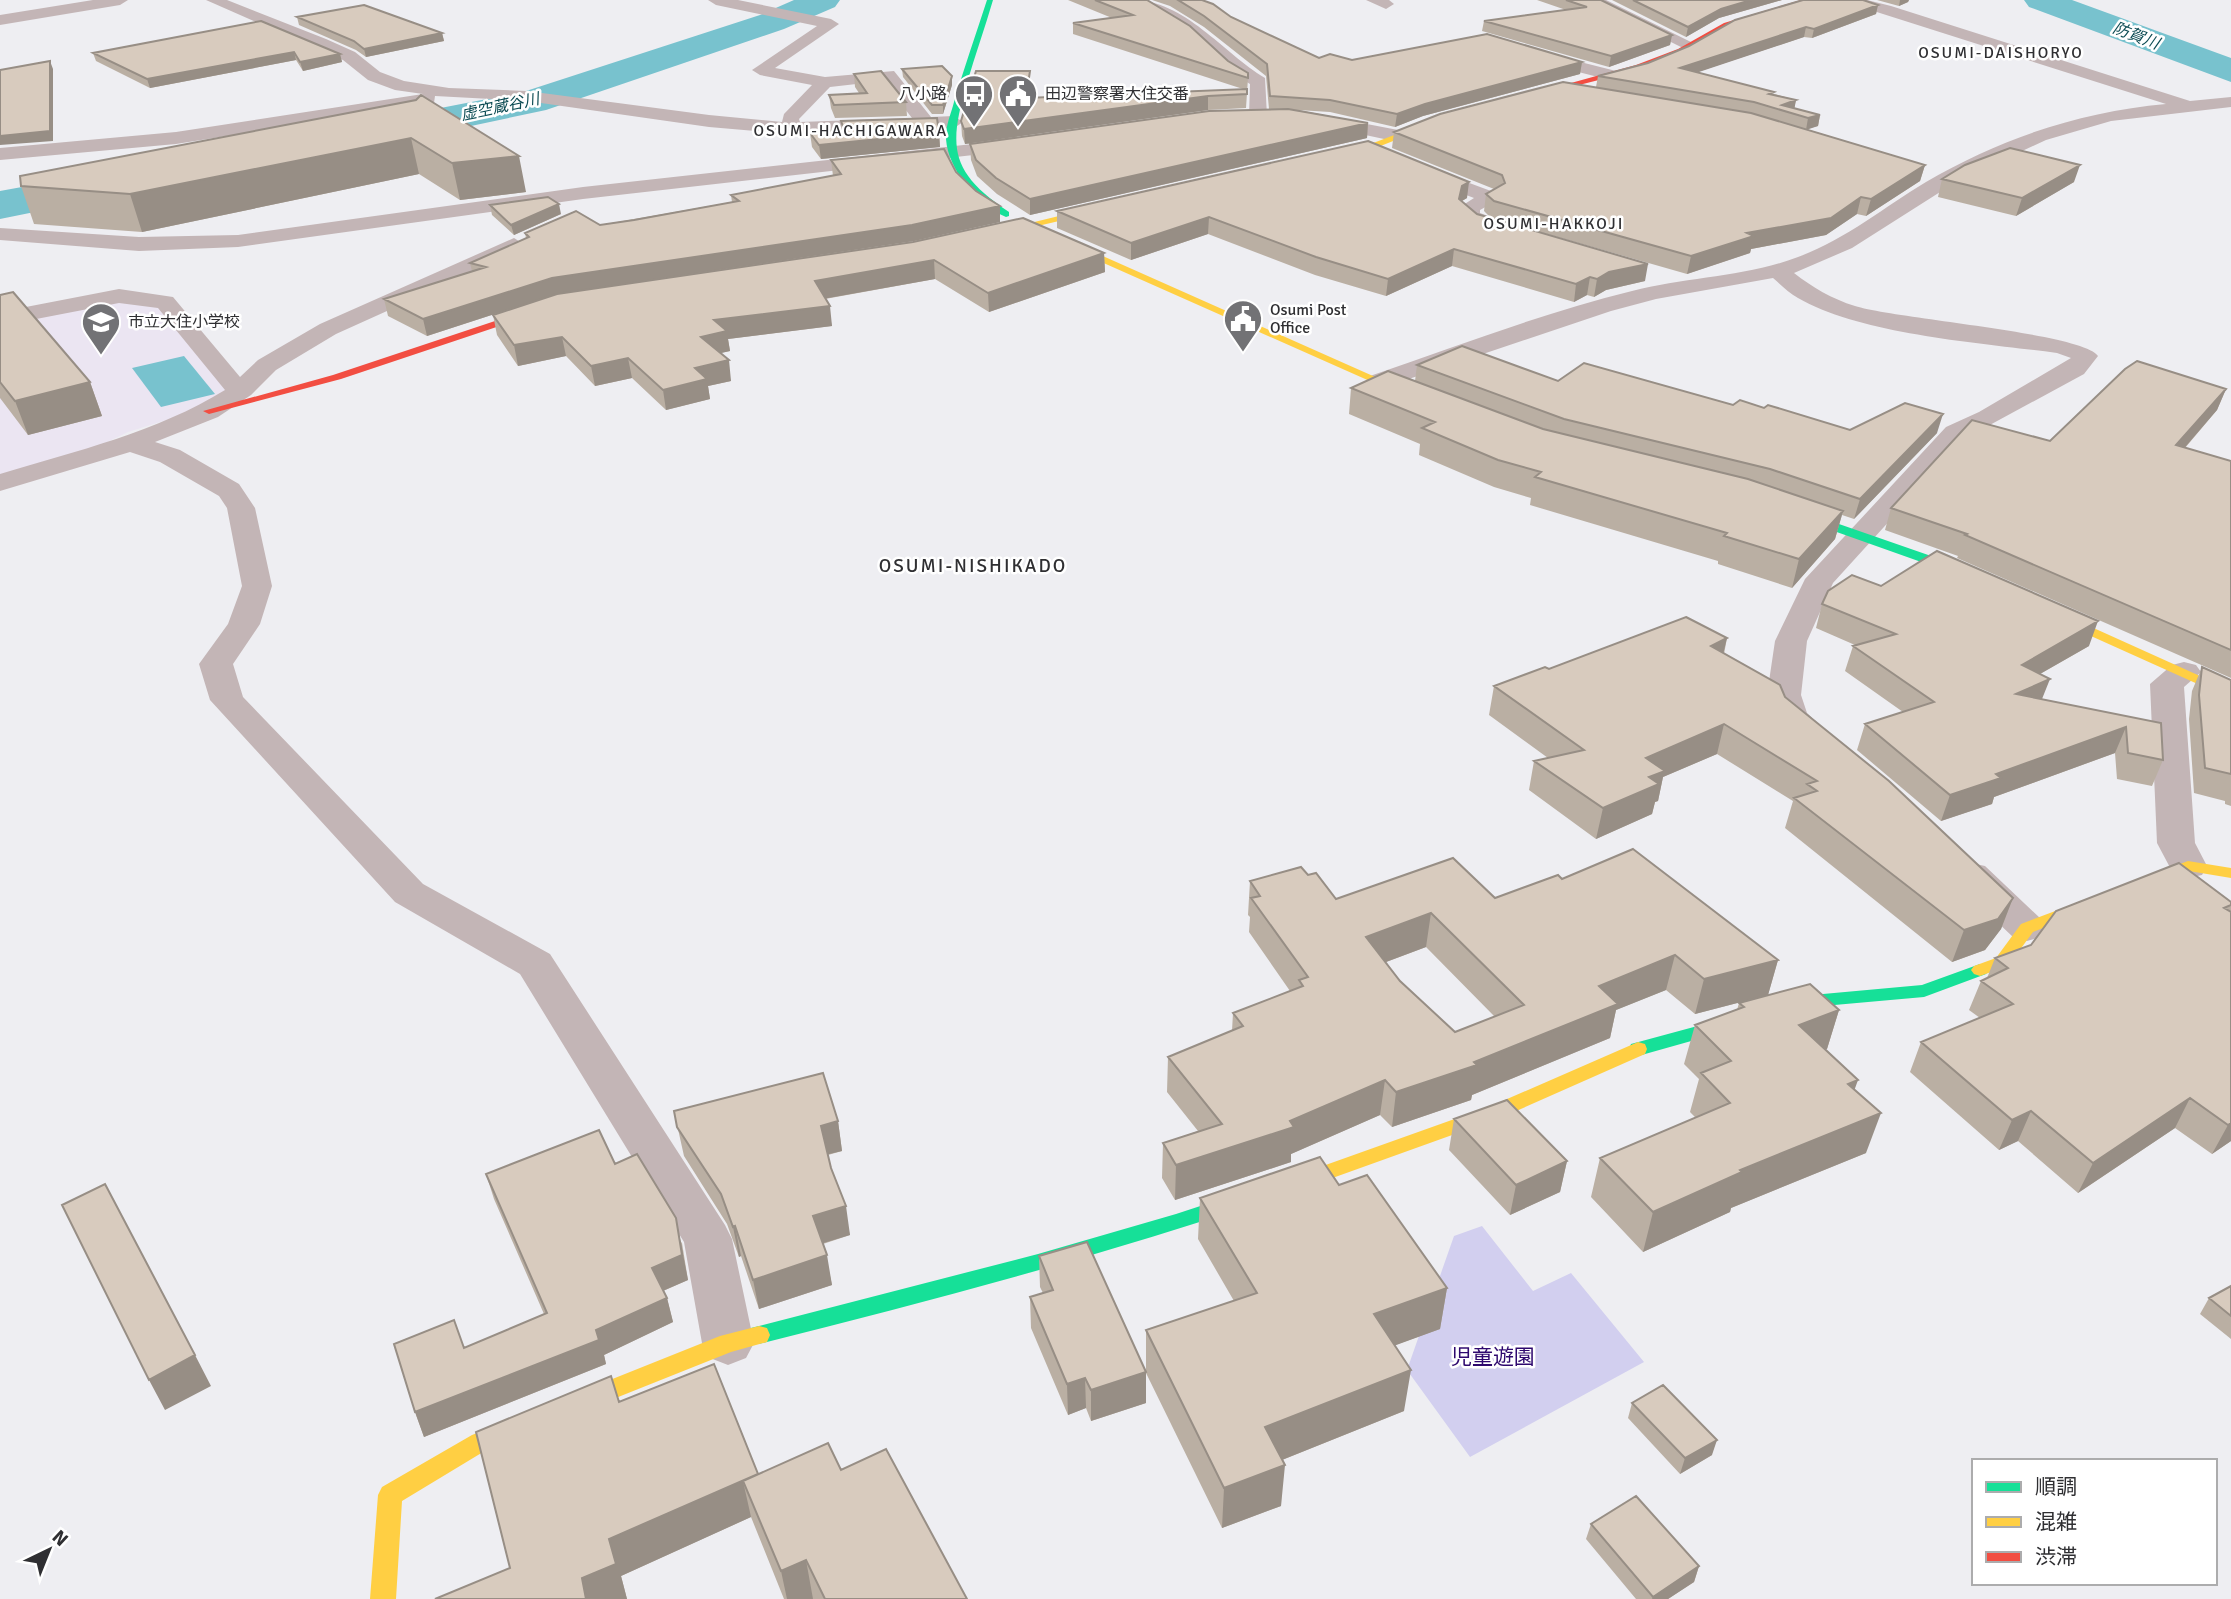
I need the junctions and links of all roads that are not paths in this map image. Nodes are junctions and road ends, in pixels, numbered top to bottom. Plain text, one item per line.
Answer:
1 (120, 0) edge
2 (214, 0) edge
3 (716, 0) edge
4 (990, 0) edge
5 (1140, 0) edge
6 (1594, 0) edge
7 (1808, 0) edge
8 (1847, 0) edge
9 (0, 20) edge
10 (1686, 44) junction
11 (1519, 50) edge
12 (1610, 75) junction
13 (825, 82) junction
14 (1558, 88) junction
15 (449, 93) junction
16 (1597, 96) edge
17 (1507, 102) edge
18 (2231, 102) edge
19 (2193, 107) junction
20 (1456, 116) edge
21 (1233, 117) edge
22 (1297, 118) edge
23 (924, 121) junction
24 (954, 122) junction
25 (792, 128) junction
26 (1398, 136) junction
27 (1040, 142) edge
28 (1370, 147) junction
29 (0, 154) edge
30 (953, 154) junction
31 (1315, 158) edge
32 (1919, 172) edge
33 (1944, 180) junction
34 (643, 188) junction
35 (1125, 203) edge
36 (581, 215) edge
37 (1028, 226) junction
38 (0, 234) edge
39 (531, 237) edge
40 (65, 239) junction
41 (1535, 239) edge
42 (964, 240) edge
43 (0, 252) edge
44 (1778, 271) junction
45 (1651, 272) edge
46 (1689, 285) junction
47 (556, 304) edge
48 (0, 319) edge
49 (1379, 381) junction
50 (243, 390) junction
51 (1435, 406) edge
52 (209, 411) junction
53 (130, 443) junction
54 (0, 482) edge
55 (1779, 508) edge
56 (1859, 534) junction
57 (1990, 587) edge
58 (2027, 603) edge
59 (2184, 672) junction
60 (2231, 695) edge
61 (1832, 751) edge
62 (1951, 855) edge
63 (2188, 866) junction
64 (2231, 873) edge
65 (2027, 928) junction
66 (727, 1343) junction
67 (383, 1599) edge

1 - 9 street
2 - 15 street
3 - 13 street
4 - 24 street
5 - 21 street
6 - 10 street
7 - 10 street
8 - 19 street
10 - 12 street
11 - 12 street
12 - 14 street
13 - 23 street
13 - 25 street
14 - 16 street
14 - 17 street
15 - 25 street
15 - 29 street
18 - 19 street
19 - 33 street
20 - 26 street
22 - 26 street
23 - 24 street
23 - 25 street
24 - 30 street
26 - 28 street
27 - 30 street
28 - 31 street
28 - 41 street
30 - 34 street
30 - 37 street
32 - 33 street
33 - 44 street
34 - 36 street
34 - 40 street
35 - 37 street
37 - 42 street
37 - 49 street
38 - 40 street
39 - 50 street
40 - 43 street
44 - 46 street
44 - 56 street
45 - 46 street
46 - 49 street
47 - 52 street
48 - 50 street
49 - 51 street
50 - 52 street
52 - 53 street
53 - 54 street
53 - 66 street
55 - 56 street
56 - 57 street
56 - 61 street
58 - 59 street
59 - 60 street
59 - 63 street
62 - 65 street
63 - 64 street
63 - 65 street
65 - 66 street
66 - 67 street

